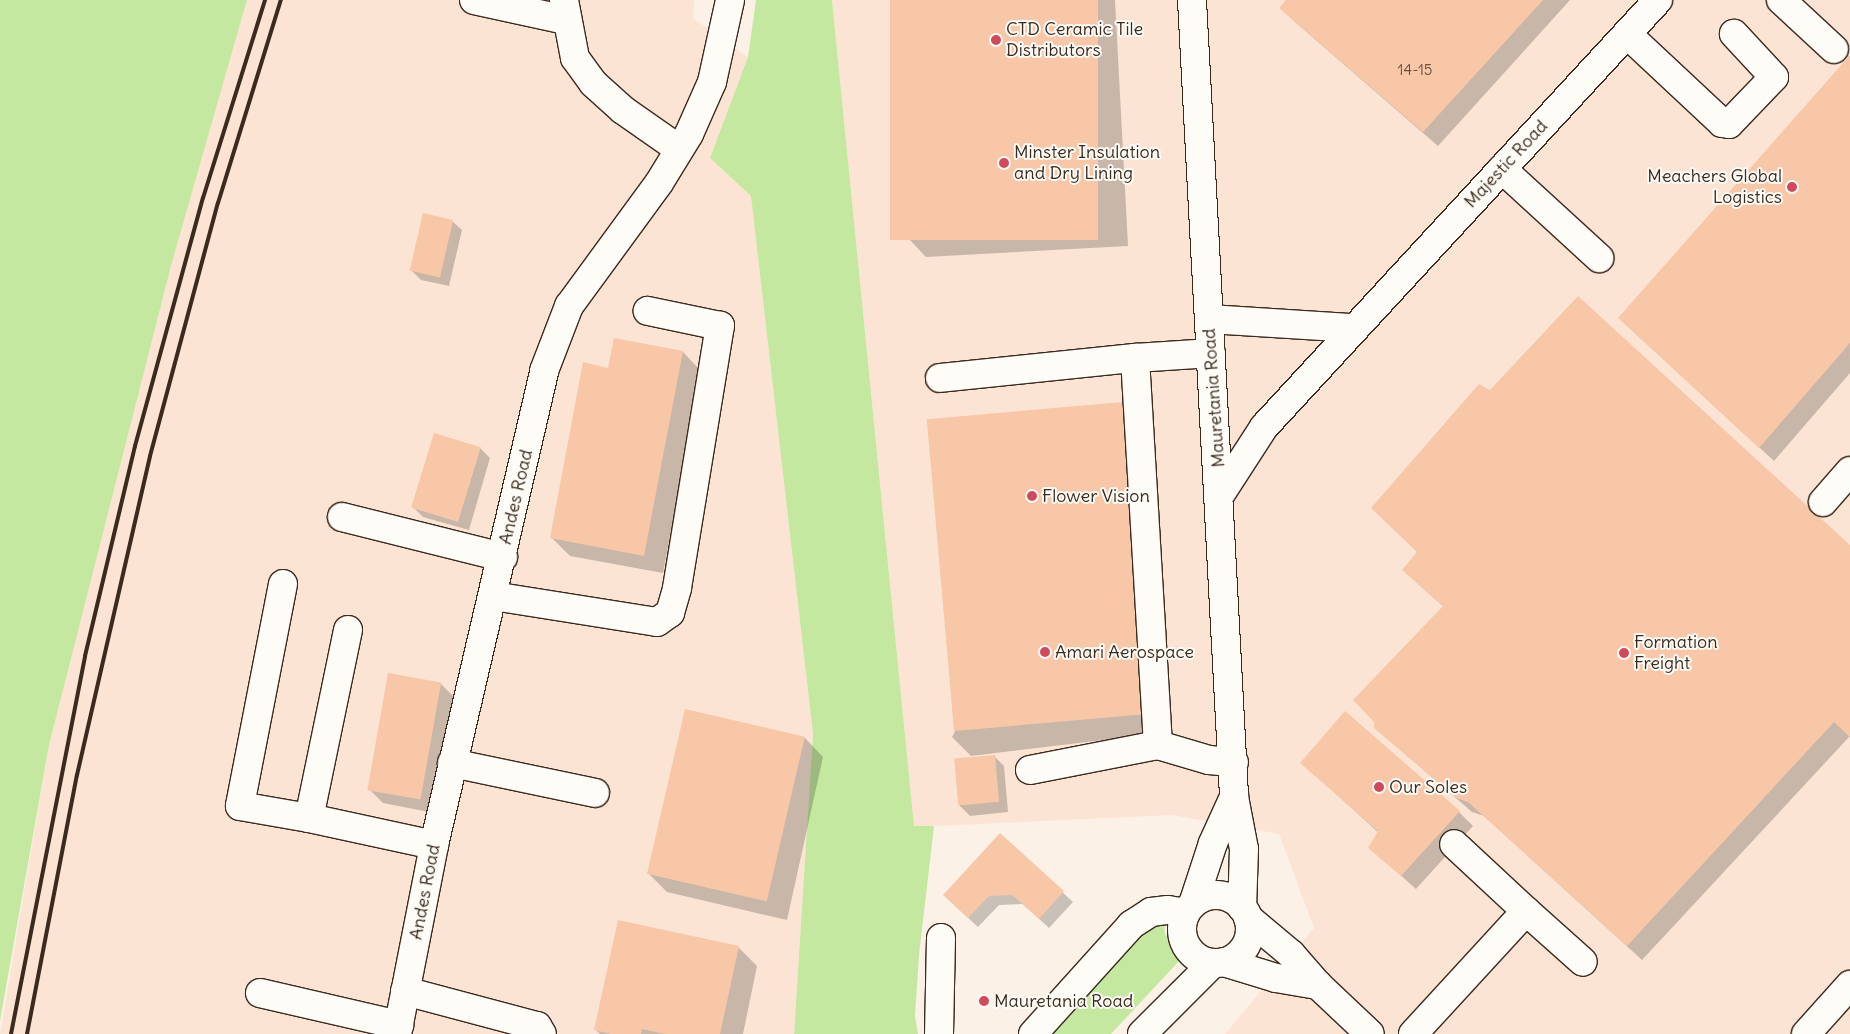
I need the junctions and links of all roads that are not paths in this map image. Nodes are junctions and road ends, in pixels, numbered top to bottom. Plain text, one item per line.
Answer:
1 (474, 0) edge
2 (730, 0) edge
3 (1192, 0) edge
4 (1658, 0) edge
5 (1781, 0) edge
6 (565, 10) edge
7 (1627, 34) junction
8 (1734, 34) dead end
9 (1834, 49) dead end
10 (680, 149) junction
11 (1502, 169) junction
12 (1599, 258) dead end
13 (648, 311) dead end
14 (1209, 319) junction
15 (1354, 328) junction
16 (1211, 354) junction
17 (1135, 358) junction
18 (940, 378) dead end
19 (1850, 471) edge
20 (1220, 495) junction
21 (1823, 502) dead end
22 (342, 517) dead end
23 (503, 557) junction
24 (283, 584) dead end
25 (493, 596) junction
26 (348, 630) dead end
27 (1158, 745) junction
28 (1234, 762) junction
29 (452, 763) junction
30 (1030, 770) dead end
31 (595, 793) dead end
32 (1234, 797) junction
33 (309, 818) junction
34 (1454, 844) dead end
35 (434, 845) junction
36 (1189, 909) junction
37 (1526, 911) junction
38 (1245, 913) junction
39 (941, 938) dead end
40 (1219, 962) junction
41 (1583, 962) dead end
42 (1318, 985) junction
43 (1850, 985) edge
44 (405, 991) junction
45 (260, 993) dead end
46 (398, 1030) edge
47 (542, 1034) edge
48 (939, 1034) edge
49 (1033, 1034) edge
50 (1142, 1034) edge
51 (1370, 1034) edge
52 (1413, 1034) edge
53 (1806, 1034) edge

1 - 6 street
2 - 10 street, Andes Road
3 - 14 street, Mauretania Road
4 - 7 street, Majestic Road
5 - 9 street
6 - 10 street
7 - 8 street
7 - 11 street, Majestic Road
10 - 23 street, Andes Road
11 - 12 street
11 - 15 street, Majestic Road
13 - 25 street
14 - 15 street
14 - 16 street, Mauretania Road
15 - 20 street, Majestic Road
16 - 17 street
16 - 20 street, Mauretania Road
17 - 18 street
17 - 27 street
19 - 21 street
20 - 28 street, Mauretania Road
22 - 23 street
23 - 25 street, Andes Road
24 - 33 street
25 - 29 street, Andes Road
26 - 33 street
27 - 28 street
27 - 30 street
28 - 32 street, Mauretania Road
29 - 31 street
29 - 35 street, Andes Road
32 - 36 street, Mauretania Road
32 - 38 street, Mauretania Road
33 - 35 street
34 - 37 street
35 - 44 street, Andes Road
36 - 38 street
36 - 40 street
36 - 49 street
37 - 41 street
37 - 52 street
38 - 40 street
38 - 42 street
39 - 48 street
40 - 42 street
40 - 50 street
42 - 51 street
43 - 53 street
44 - 46 street, Andes Road
44 - 47 street
45 - 46 street

